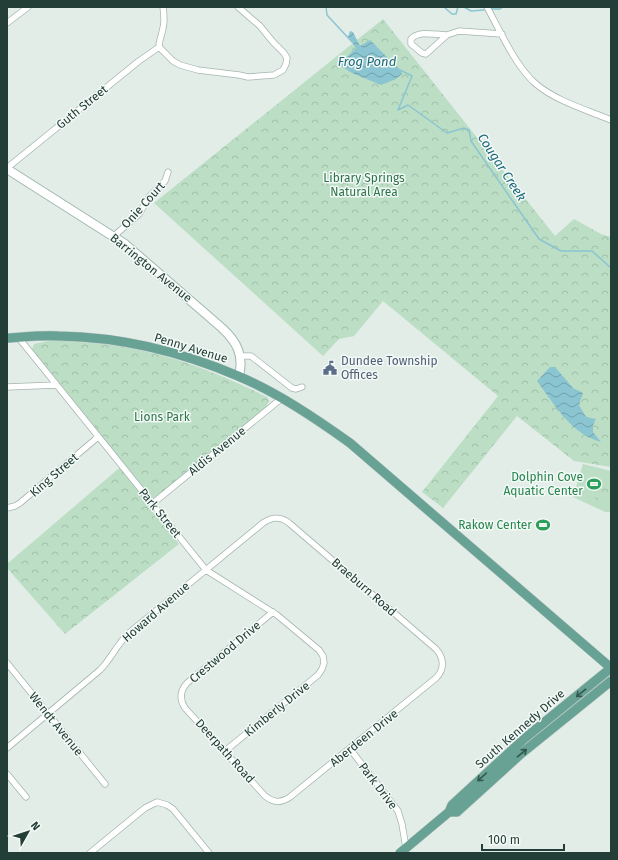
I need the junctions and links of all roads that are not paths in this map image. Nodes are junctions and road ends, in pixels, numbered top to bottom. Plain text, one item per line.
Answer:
1 (28, 7) edge
2 (163, 7) edge
3 (238, 7) edge
4 (487, 7) edge
5 (7, 23) edge
6 (502, 34) junction
7 (447, 35) junction
8 (159, 48) junction
9 (611, 120) edge
10 (7, 168) edge
11 (168, 172) dead end
12 (114, 236) junction
13 (18, 337) junction
14 (7, 338) edge
15 (240, 356) junction
16 (239, 376) junction
17 (56, 385) junction
18 (7, 386) edge
19 (302, 387) dead end
20 (282, 398) junction
21 (98, 437) junction
22 (152, 504) junction
23 (7, 508) edge
24 (278, 518) joint
25 (206, 570) junction
26 (273, 612) junction
27 (7, 663) edge
28 (324, 663) joint
29 (443, 664) joint
30 (611, 668) edge
31 (611, 681) edge
32 (181, 695) joint
33 (48, 714) junction
34 (7, 748) edge
35 (350, 749) junction
36 (225, 751) junction
37 (7, 774) edge
38 (105, 784) dead end
39 (26, 797) dead end
40 (275, 802) joint
41 (450, 812) junction
42 (403, 851) edge
43 (90, 853) edge
44 (208, 853) edge

1 - 5 street
2 - 8 street
3 - 8 street
4 - 6 street
6 - 7 street
6 - 9 street
7 - 7 street
8 - 10 street, Guth Street
10 - 12 street, Barrington Avenue
11 - 12 street, Onie Court
12 - 15 street, Barrington Avenue
13 - 14 main road, Penny Avenue
13 - 16 main road, Penny Avenue
13 - 17 street, Park Street
15 - 16 street, Barrington Avenue
15 - 19 street
16 - 20 main road, Penny Avenue
17 - 18 street
17 - 21 street, Park Street
20 - 22 street, Aldis Avenue
20 - 30 main road, Penny Avenue
21 - 22 street, Park Street
21 - 23 street, King Street
22 - 25 street, Park Street
24 - 25 street, Howard Avenue
24 - 29 street, Braeburn Road
25 - 26 street, Park Street
25 - 33 street, Howard Avenue
26 - 28 street, Park Street
26 - 32 street, Crestwood Drive
27 - 33 street, Wendt Avenue
28 - 36 street, Kimberly Drive
29 - 35 street, Aberdeen Drive
30 -> 41 main road, South Kennedy Drive
41 -> 31 main road, South Kennedy Drive
32 - 36 street, Deerpath Road
33 - 34 street, Howard Avenue
33 - 38 street, Wendt Avenue
35 - 40 street, Aberdeen Drive
35 - 42 street, Park Drive
36 - 40 street, Deerpath Road
37 - 39 street
41 - 42 main road, South Kennedy Drive
43 - 44 street

